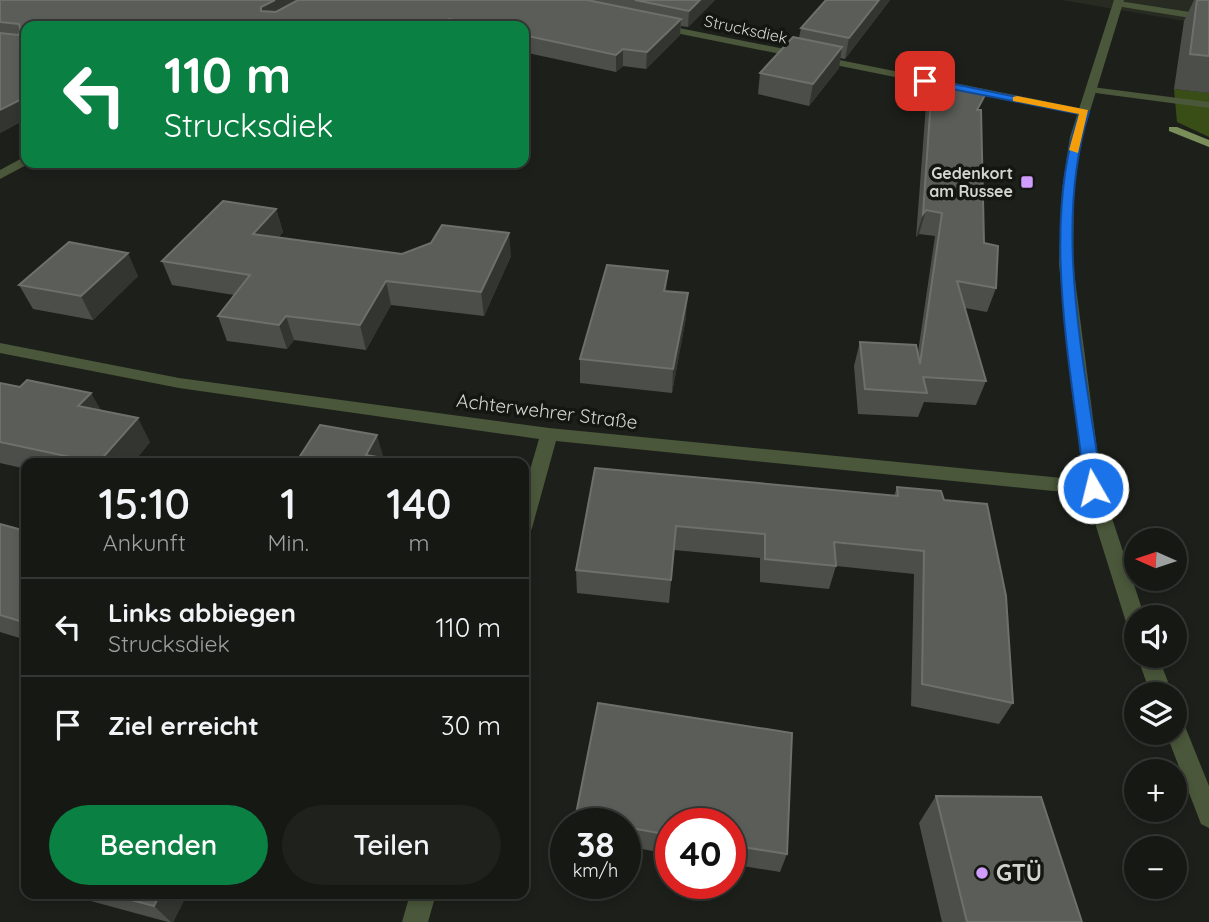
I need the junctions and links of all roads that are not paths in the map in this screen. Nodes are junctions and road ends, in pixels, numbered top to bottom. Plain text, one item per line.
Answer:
1 (1119, 2) edge
2 (1209, 18) edge
3 (642, 24) edge
4 (1092, 90) junction
5 (1209, 105) edge
6 (1084, 112) junction
7 (21, 163) edge
8 (0, 175) edge
9 (0, 348) edge
10 (549, 435) junction
11 (1093, 488) junction
12 (529, 507) edge
13 (1131, 605) edge
14 (1181, 745) edge
15 (1209, 816) edge
16 (422, 899) edge
17 (415, 922) edge

1 - 2 street
1 - 4 street
3 - 6 street, Strucksdiek
4 - 5 street
4 - 6 street
6 - 11 street
7 - 8 street
9 - 10 street, Achterwehrer Straße
10 - 11 street, Achterwehrer Straße
10 - 12 street
11 - 13 street
14 - 15 street
16 - 17 street

